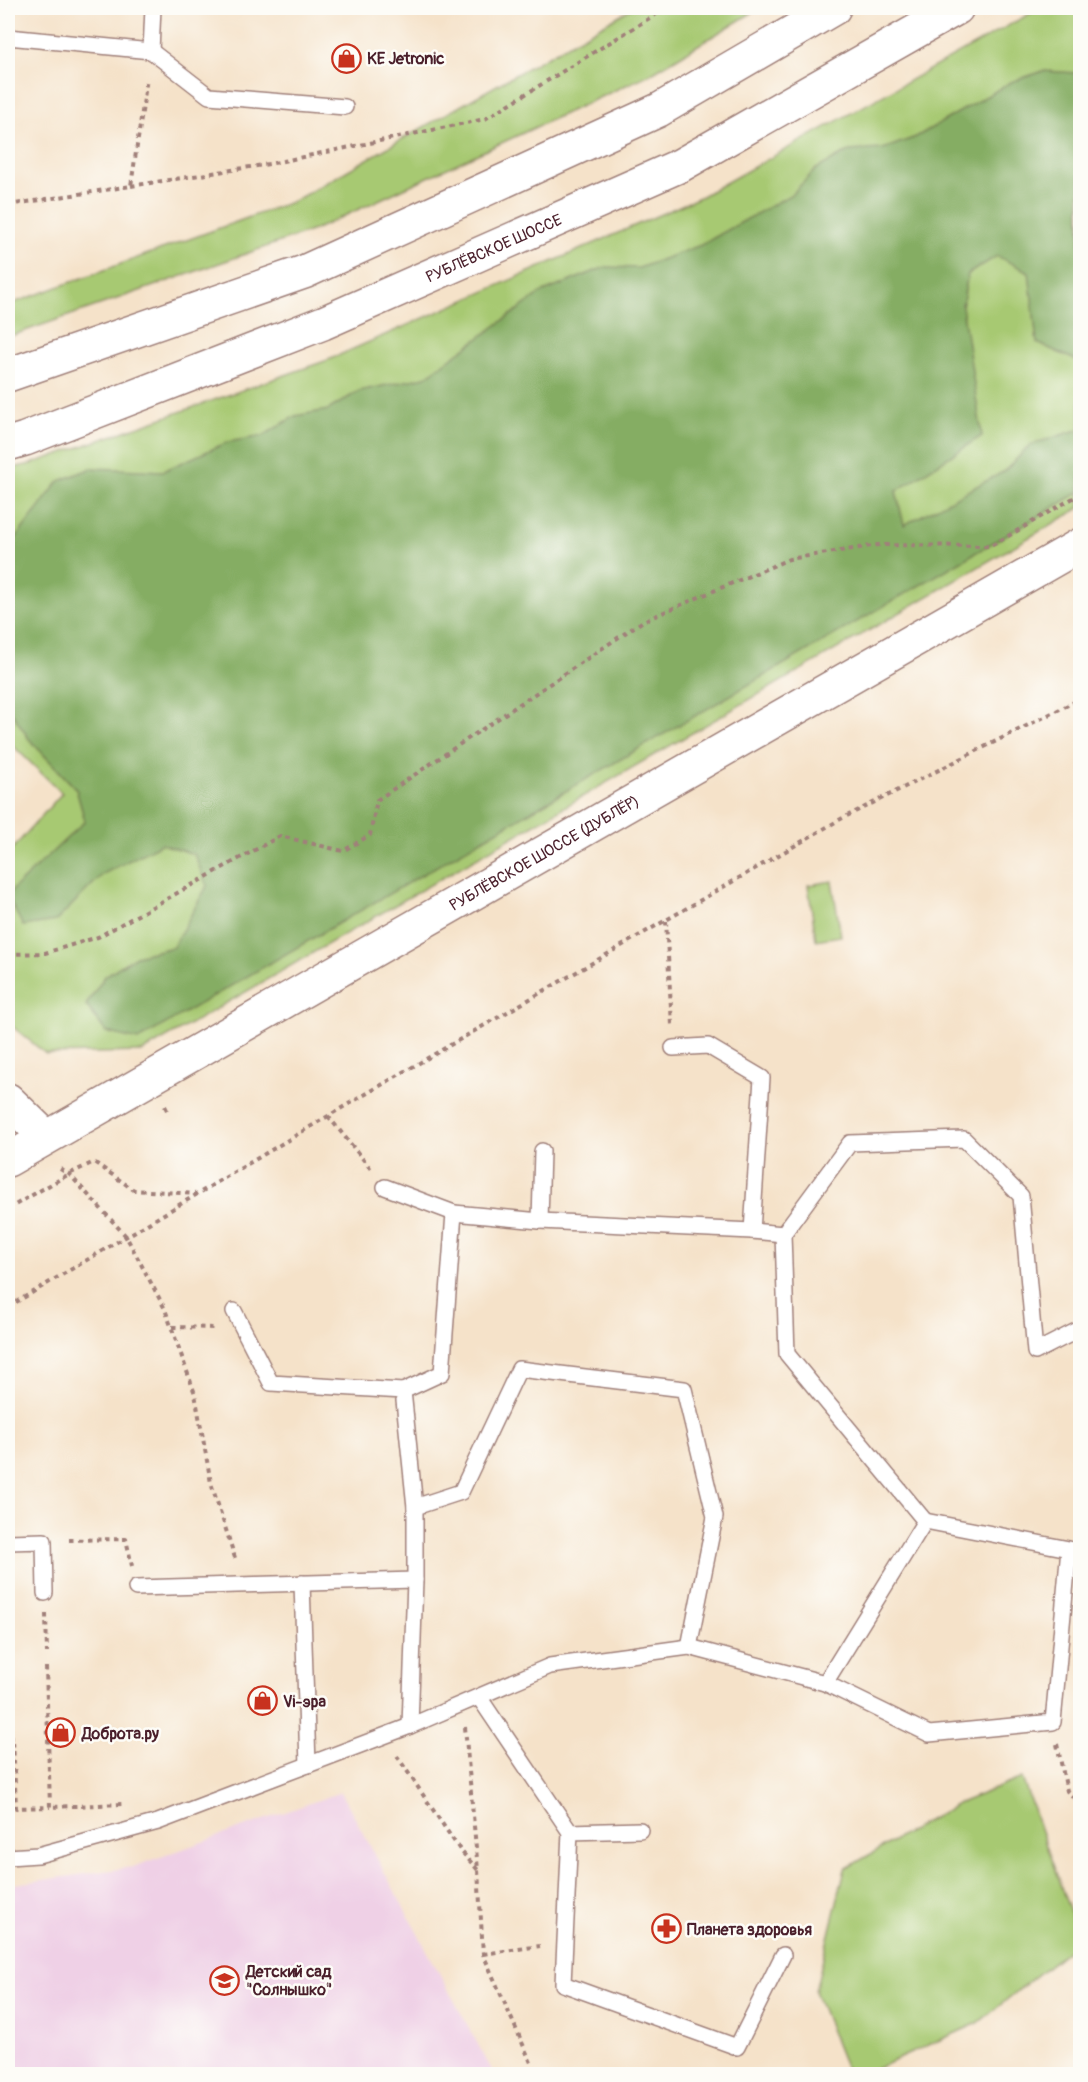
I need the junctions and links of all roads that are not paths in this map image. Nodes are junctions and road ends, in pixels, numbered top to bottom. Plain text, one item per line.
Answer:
1 (153, 8) edge
2 (834, 8) edge
3 (957, 8) edge
4 (8, 37) edge
5 (151, 51) junction
6 (345, 108) dead end
7 (8, 375) edge
8 (8, 444) edge
9 (1080, 545) edge
10 (673, 1048) road end
11 (8, 1100) edge
12 (46, 1137) junction
13 (542, 1152) dead end
14 (8, 1160) edge
15 (385, 1187) road end
16 (454, 1213) junction
17 (540, 1221) junction
18 (752, 1230) junction
19 (783, 1234) junction
20 (234, 1311) dead end
21 (1080, 1329) edge
22 (403, 1391) junction
23 (415, 1507) junction
24 (925, 1521) junction
25 (8, 1542) edge
26 (415, 1580) junction
27 (302, 1583) junction
28 (136, 1588) dead end
29 (45, 1593) road end
30 (689, 1647) junction
31 (825, 1683) junction
32 (479, 1696) junction
33 (410, 1726) junction
34 (308, 1765) junction
35 (640, 1830) dead end
36 (570, 1832) junction
37 (8, 1857) edge
38 (783, 1955) dead end

1 - 5 lane
2 - 7 main road
3 - 8 main road, РУБЛЁВСКОЕ ШОССЕ
4 - 5 lane
5 - 6 lane
9 - 12 main road, РУБЛЁВСКОЕ ШОССЕ (ДУБЛЁР)
10 - 18 lane
11 - 12 main road
12 - 14 main road, РУБЛЁВСКОЕ ШОССЕ (ДУБЛЁР)
13 - 17 lane
15 - 16 lane
16 - 17 lane
16 - 22 lane
17 - 18 lane
18 - 19 lane
19 - 21 lane
19 - 24 lane
20 - 22 lane
22 - 23 lane
23 - 26 lane
23 - 30 lane
24 - 31 lane
24 - 31 lane
25 - 29 lane
26 - 27 lane
26 - 33 lane
27 - 28 lane
27 - 34 lane
30 - 31 lane
30 - 32 lane
32 - 33 lane
32 - 36 lane
33 - 34 lane
34 - 37 lane
35 - 36 lane
36 - 38 lane

